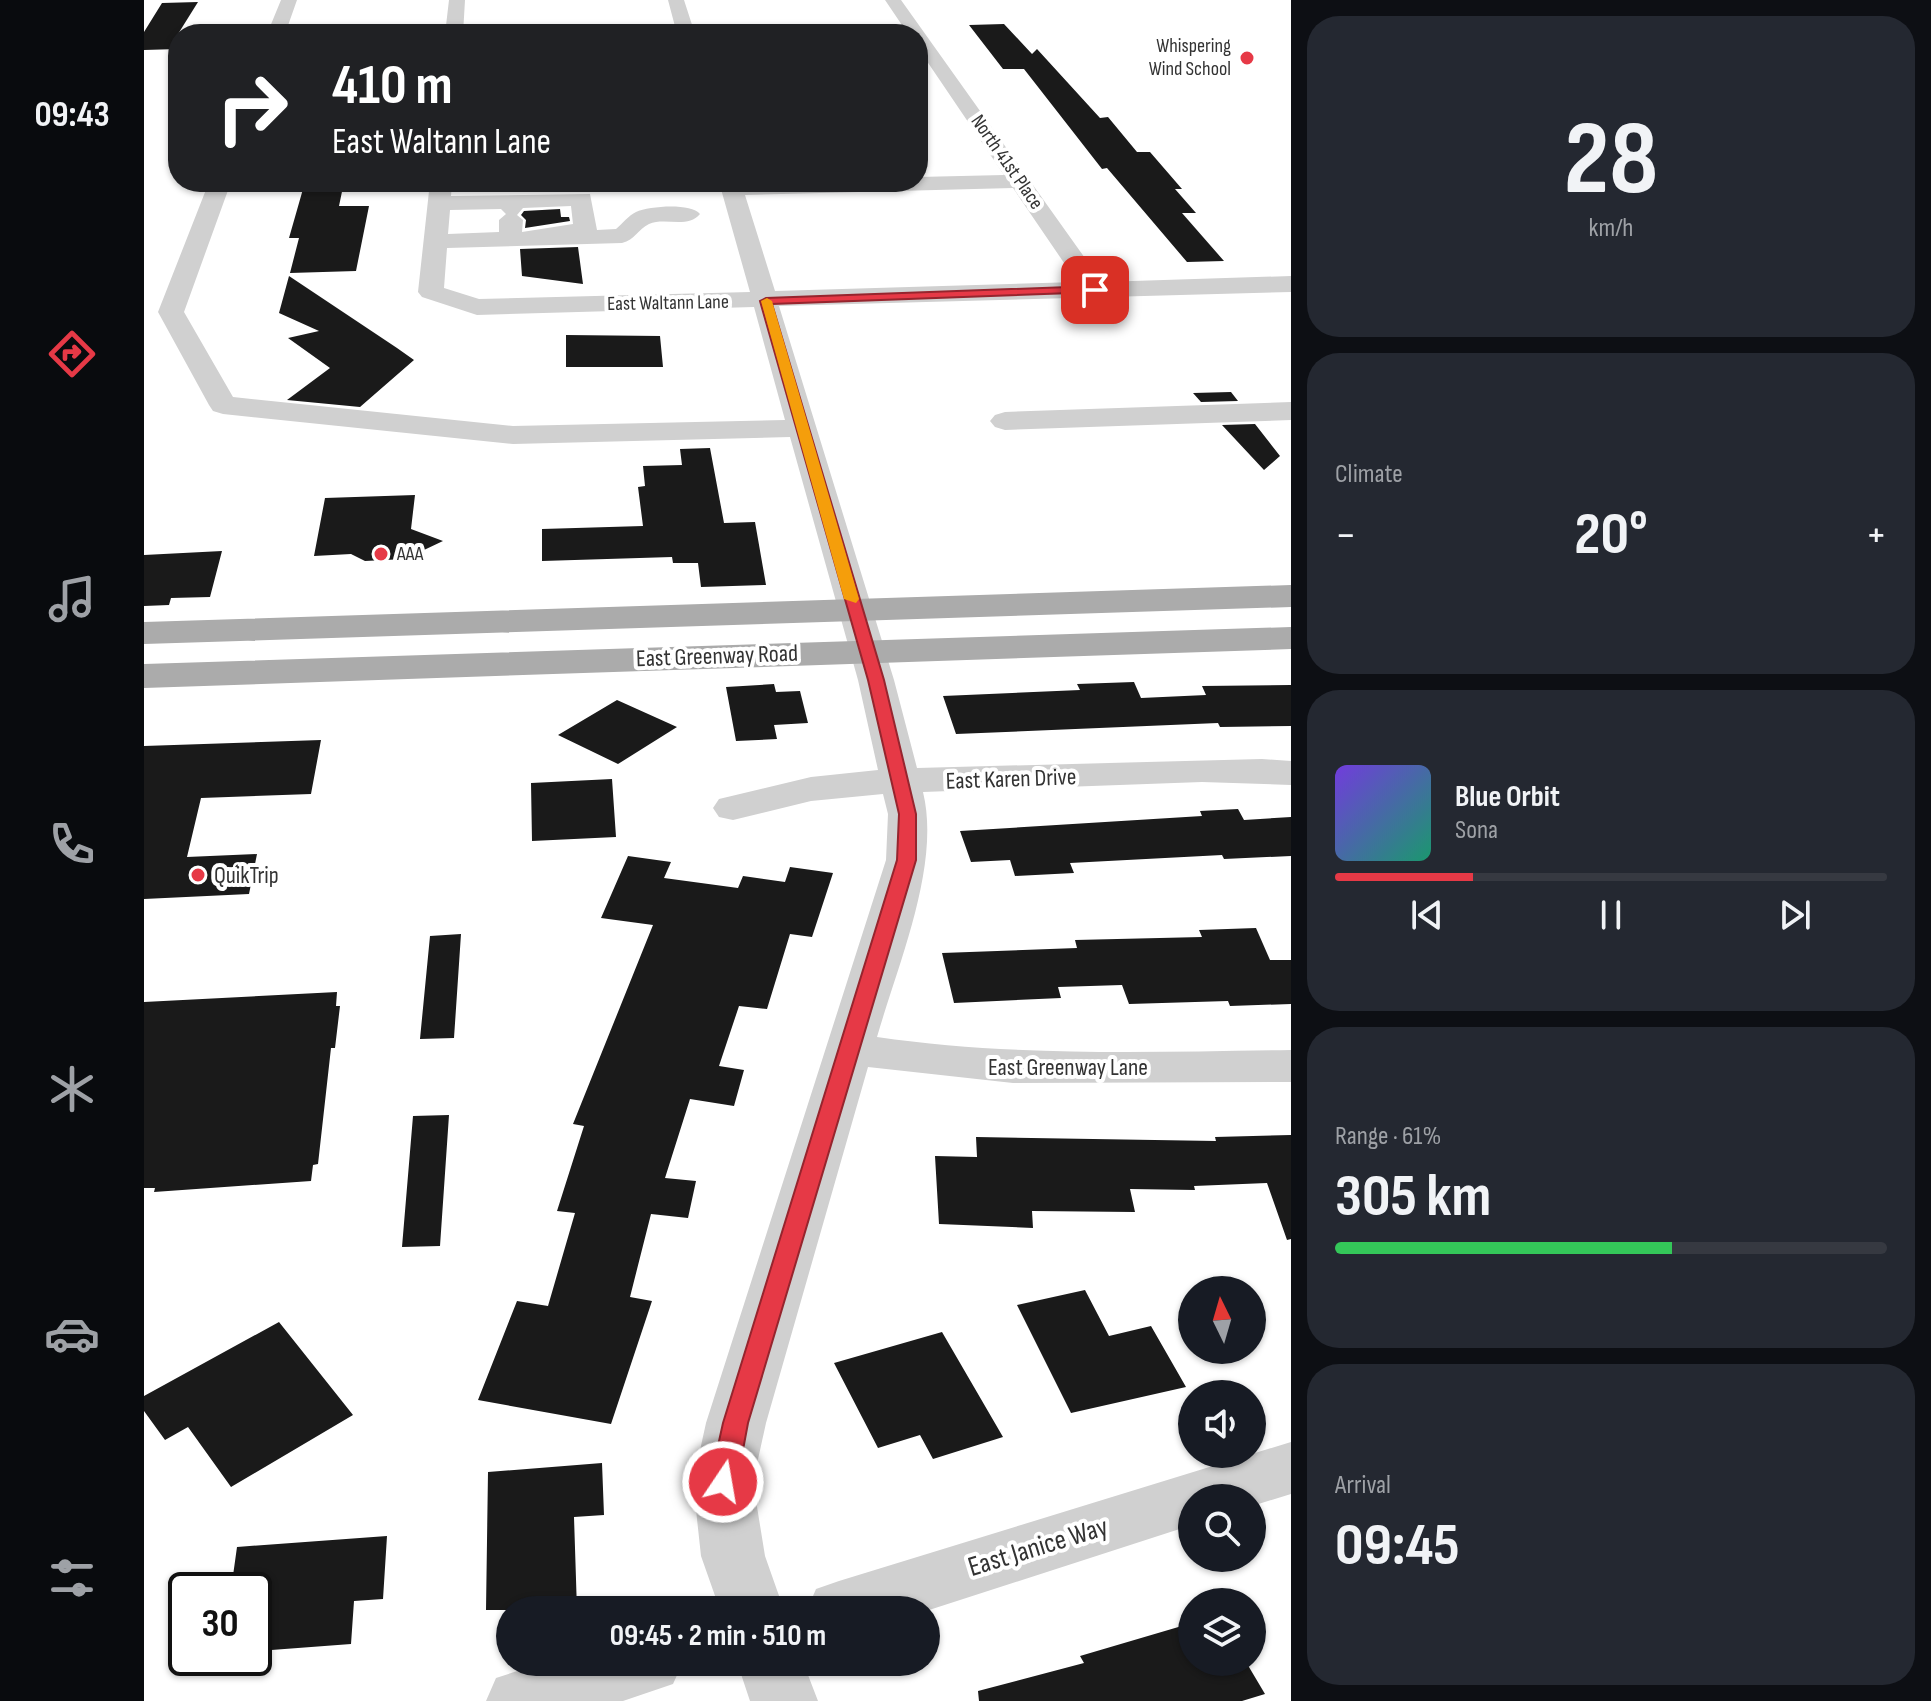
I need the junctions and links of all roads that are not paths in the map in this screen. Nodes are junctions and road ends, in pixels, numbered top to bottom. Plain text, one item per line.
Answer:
1 (289, 0) edge
2 (457, 0) edge
3 (676, 0) edge
4 (893, 0) edge
5 (280, 24) edge
6 (455, 24) edge
7 (683, 24) edge
8 (911, 24) edge
9 (928, 49) edge
10 (1019, 181) junction
11 (928, 182) edge
12 (216, 192) edge
13 (738, 192) edge
14 (440, 193) edge
15 (689, 214) dead end
16 (515, 220) junction
17 (435, 241) junction
18 (1095, 290) junction
19 (1286, 290) edge
20 (766, 301) junction
21 (1291, 411) edge
22 (1005, 421) dead end
23 (803, 428) junction
24 (1291, 596) edge
25 (861, 631) junction
26 (144, 633) edge
27 (1291, 638) edge
28 (144, 676) edge
29 (1291, 773) edge
30 (900, 783) junction
31 (733, 808) dead end
32 (847, 1048) junction
33 (1291, 1066) edge
34 (1291, 1468) edge
35 (1239, 1484) edge
36 (1178, 1503) edge
37 (747, 1596) edge
38 (883, 1596) edge
39 (603, 1676) edge
40 (775, 1676) edge
41 (520, 1701) edge
42 (784, 1701) edge

1 - 5 street
2 - 6 street
3 - 7 street
4 - 8 street, North 41st Place
9 - 10 street, North 41st Place
10 - 11 street
10 - 18 street, North 41st Place
12 - 23 street
13 - 20 street
14 - 16 street
14 - 17 street
15 - 16 street
16 - 17 street
17 - 20 street, East Waltann Lane
18 - 19 street, East Waltann Lane
18 - 20 street, East Waltann Lane
20 - 23 street
21 - 22 street
23 - 25 street
24 - 25 main road, East Greenway Road
25 - 26 main road, East Greenway Road
25 - 27 main road, East Greenway Road
25 - 28 main road, East Greenway Road
25 - 30 street
29 - 30 street, East Karen Drive
30 - 31 street, East Karen Drive
30 - 32 street
32 - 33 street, East Greenway Lane
32 - 37 street
34 - 35 street, East Janice Way
36 - 38 street, East Janice Way
39 - 41 street
40 - 42 street

